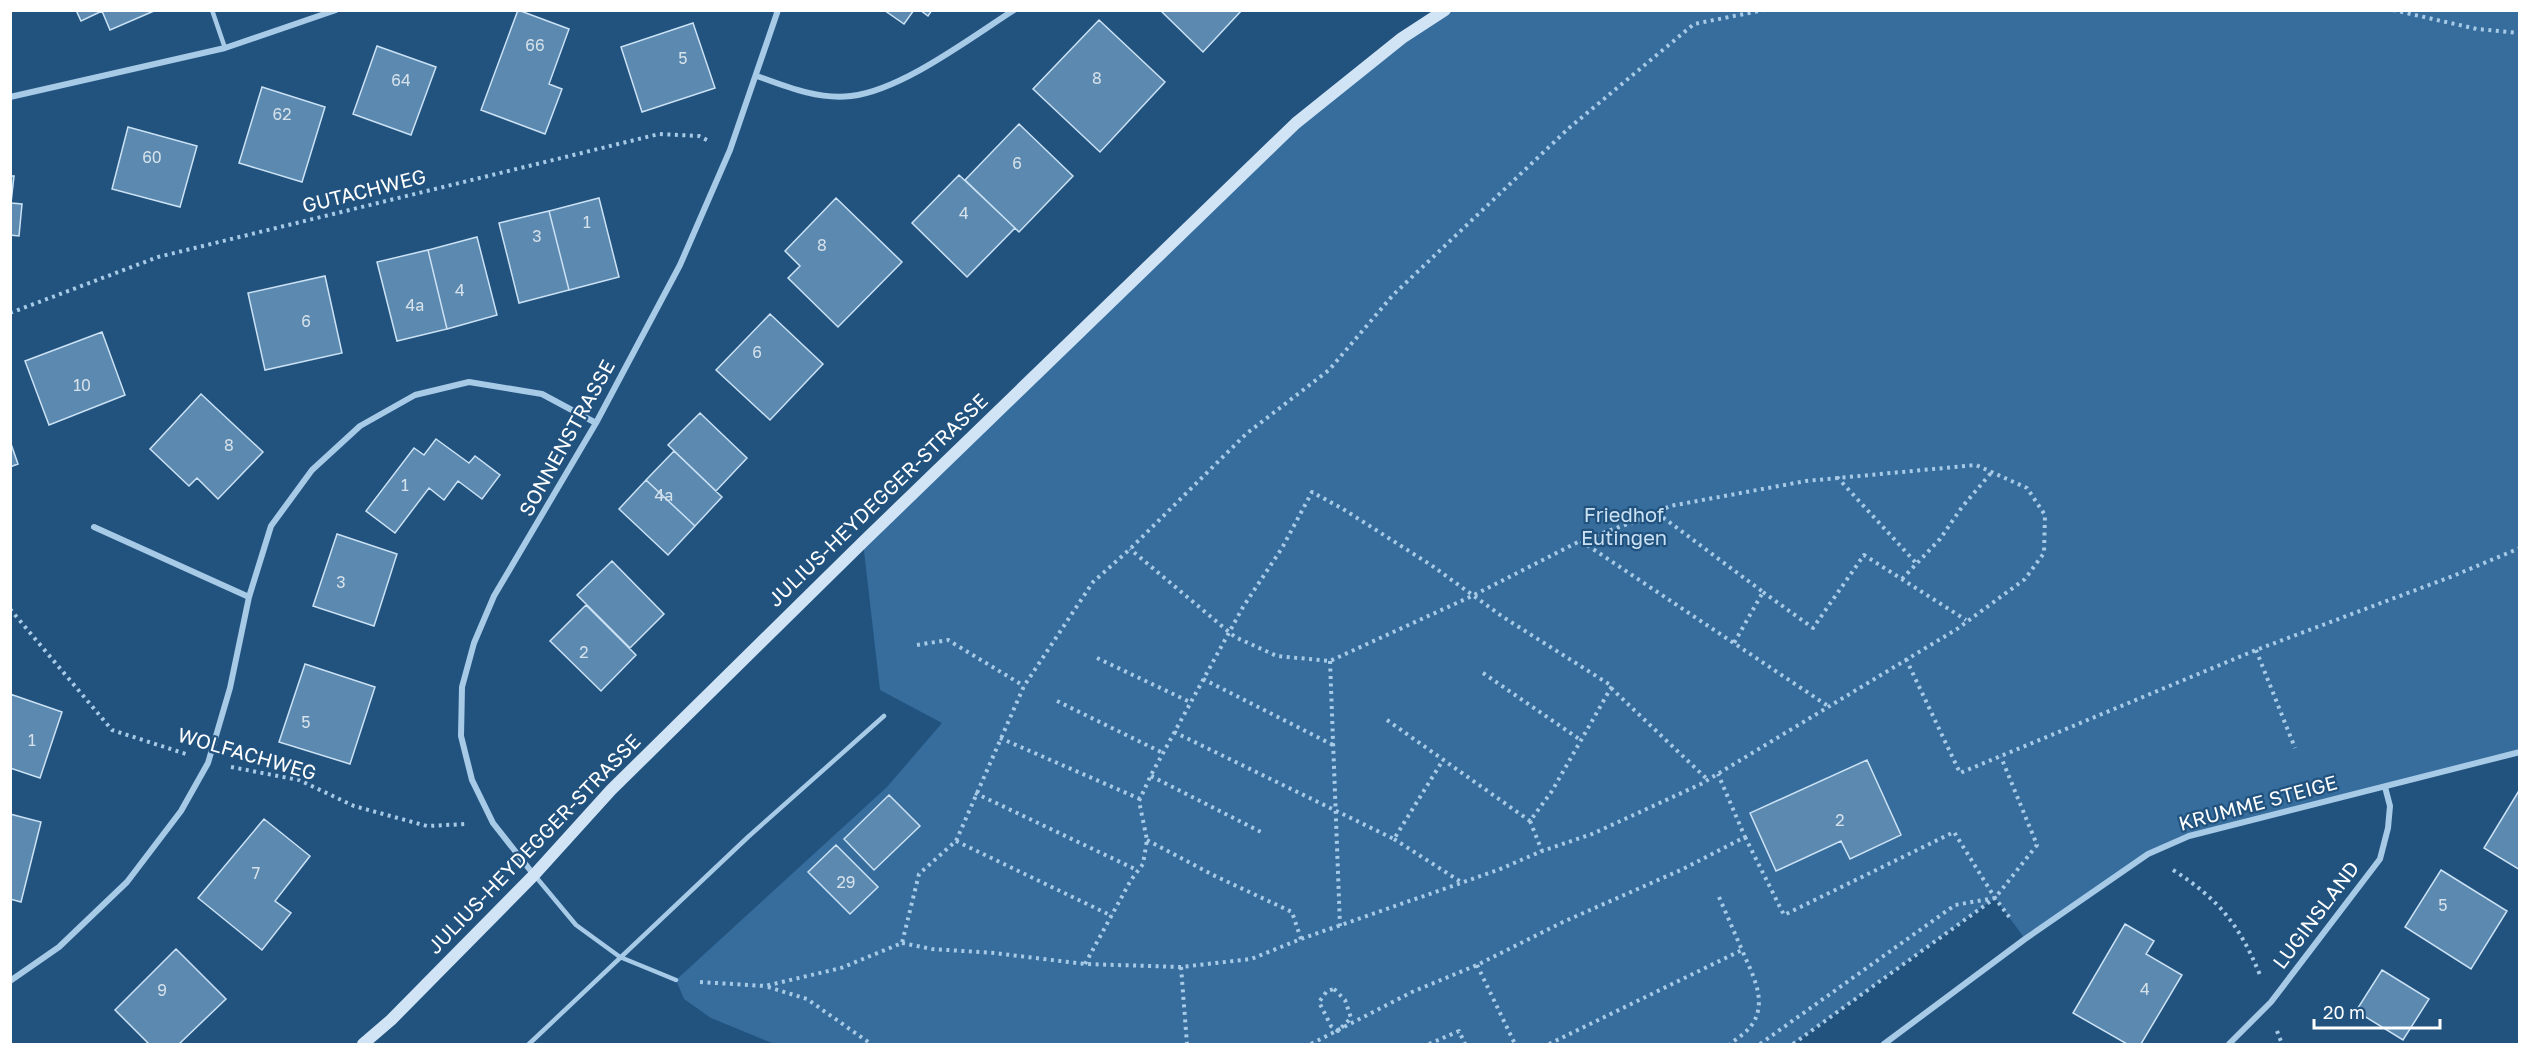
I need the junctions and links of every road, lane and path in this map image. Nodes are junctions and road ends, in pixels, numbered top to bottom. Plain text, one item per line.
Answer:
1 (212, 10) edge
2 (336, 10) edge
3 (778, 10) edge
4 (1014, 10) edge
5 (1444, 10) edge
6 (1764, 10) edge
7 (2393, 10) edge
8 (2520, 33) edge
9 (225, 48) junction
10 (757, 76) junction
11 (10, 97) edge
12 (730, 150) junction
13 (10, 313) edge
14 (596, 423) junction
15 (1991, 472) junction
16 (1837, 477) junction
17 (1657, 513) junction
18 (94, 526) dead end
19 (1580, 541) junction
20 (2520, 548) edge
21 (1130, 549) junction
22 (1917, 564) junction
23 (1902, 579) junction
24 (1763, 592) junction
25 (1472, 596) junction
26 (249, 597) junction
27 (10, 609) edge
28 (1966, 621) junction
29 (1231, 633) junction
30 (1734, 643) junction
31 (917, 645) dead end
32 (2256, 650) junction
33 (1097, 658) dead end
34 (1906, 659) junction
35 (1330, 661) junction
36 (1483, 673) dead end
37 (1203, 679) junction
38 (1024, 686) junction
39 (1611, 688) junction
40 (1057, 701) dead end
41 (1190, 702) junction
42 (1828, 706) junction
43 (884, 716) dead end
44 (1387, 720) dead end
45 (1174, 732) junction
46 (1000, 738) junction
47 (1582, 741) junction
48 (1333, 745) junction
49 (2295, 748) dead end
50 (2520, 752) edge
51 (1163, 753) junction
52 (2001, 757) junction
53 (1443, 760) junction
54 (208, 763) junction
55 (1718, 774) junction
56 (1151, 775) junction
57 (1708, 780) junction
58 (2385, 787) junction
59 (975, 793) junction
60 (1140, 799) junction
61 (1336, 809) junction
62 (1530, 821) junction
63 (493, 823) junction
64 (1263, 833) dead end
65 (1745, 837) junction
66 (1394, 839) junction
67 (1147, 840) junction
68 (956, 841) junction
69 (1542, 851) junction
70 (2148, 854) junction
71 (1137, 870) junction
72 (534, 875) junction
73 (1462, 883) junction
74 (1719, 897) dead end
75 (1995, 898) junction
76 (1112, 916) junction
77 (1340, 926) junction
78 (1301, 939) junction
79 (2025, 939) junction
80 (902, 943) junction
81 (1742, 950) junction
82 (620, 957) junction
83 (1085, 964) junction
84 (1477, 965) junction
85 (1181, 967) junction
86 (676, 980) joint
87 (10, 981) edge
88 (765, 986) junction
89 (2271, 1002) junction
90 (1338, 1031) junction
91 (2279, 1037) dead end
92 (363, 1044) edge
93 (529, 1044) edge
94 (871, 1044) edge
95 (1187, 1044) edge
96 (1311, 1044) edge
97 (1429, 1044) edge
98 (1465, 1044) edge
99 (1515, 1044) edge
100 (1549, 1044) edge
101 (1730, 1044) edge
102 (1760, 1044) edge
103 (1793, 1044) edge
104 (1884, 1044) edge
105 (2229, 1044) edge
106 (2282, 1044) edge

1 - 9 lane
2 - 9 street
3 - 10 street, SONNENSTRASSE
4 - 10 street
5 - 72 street, JULIUS-HEYDEGGER-STRASSE
6 - 21 path
7 - 8 path
9 - 11 street
10 - 12 street, SONNENSTRASSE
12 - 13 path, GUTACHWEG
12 - 14 street, SONNENSTRASSE
14 - 26 street
14 - 63 street, SONNENSTRASSE
15 - 16 path
15 - 22 path
15 - 28 path
16 - 17 path
16 - 22 path
17 - 19 path
17 - 24 path
18 - 26 street
19 - 25 path
19 - 30 path
20 - 32 path
21 - 29 path
21 - 38 path
22 - 23 path
23 - 24 path
23 - 28 path
24 - 30 path
25 - 29 path
25 - 35 path
25 - 39 path
26 - 54 street
27 - 54 path, WOLFACHWEG
28 - 34 path
29 - 35 path
29 - 37 path
30 - 42 path
31 - 38 path
32 - 49 path
32 - 52 path
33 - 41 path
34 - 42 path
34 - 52 path
35 - 48 path
36 - 47 path
37 - 41 path
37 - 48 path
38 - 46 path
39 - 47 path
39 - 57 path
40 - 51 path
41 - 45 path
42 - 55 path
43 - 82 lane
44 - 53 path
45 - 51 path
45 - 61 path
46 - 59 path
46 - 60 path
47 - 62 path
48 - 61 path
50 - 58 street, KRUMME STEIGE
51 - 56 path
52 - 75 path
53 - 62 path
53 - 66 path
54 - 63 path, WOLFACHWEG
54 - 87 street
55 - 57 path
55 - 65 path
56 - 60 path
56 - 64 path
57 - 69 path
58 - 70 street, KRUMME STEIGE
58 - 89 street, LUGINSLAND
59 - 68 path
59 - 71 path
60 - 67 path
61 - 66 path
61 - 77 path
62 - 69 path
63 - 72 street, SONNENSTRASSE
65 - 75 path
65 - 84 path
66 - 73 path
67 - 71 path
67 - 78 path
68 - 76 path
68 - 80 path
69 - 73 path
70 - 79 street, KRUMME STEIGE
70 - 89 path
71 - 76 path
72 - 82 lane
72 - 92 street, JULIUS-HEYDEGGER-STRASSE
73 - 77 path
74 - 81 path
75 - 79 path
75 - 102 path
75 - 103 path
76 - 83 path
77 - 78 path
78 - 85 path
79 - 104 street, KRUMME STEIGE
80 - 83 path
80 - 88 path
81 - 100 path
81 - 101 path
82 - 86 lane
82 - 93 lane
83 - 85 path
84 - 90 path
84 - 99 path
85 - 95 path
86 - 88 path
88 - 94 path
89 - 105 street, LUGINSLAND
90 - 90 path
90 - 96 path
91 - 106 path
97 - 98 path

